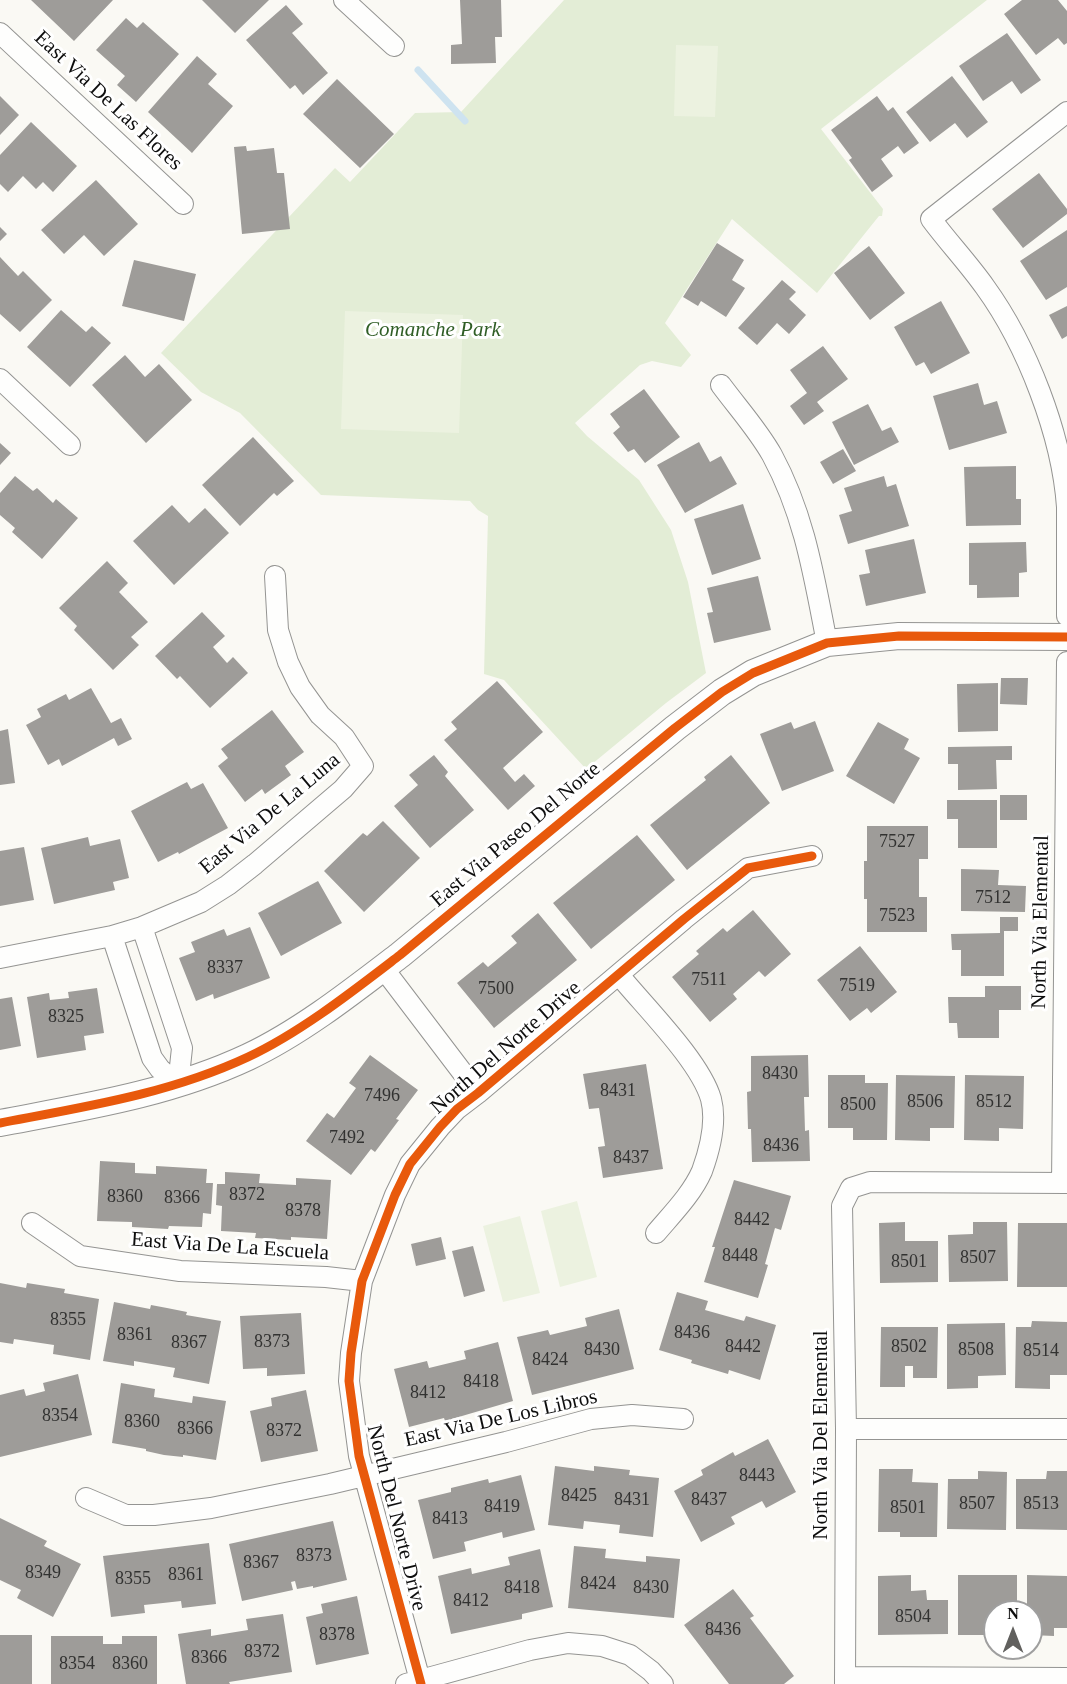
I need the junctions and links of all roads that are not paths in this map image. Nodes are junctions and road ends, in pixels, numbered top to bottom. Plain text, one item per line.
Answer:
1 (344, 0) edge
2 (0, 33) edge
3 (394, 46) dead end
4 (1067, 112) edge
5 (183, 204) dead end
6 (0, 379) edge
7 (721, 385) dead end
8 (70, 445) dead end
9 (275, 576) dead end
10 (1067, 616) edge
11 (1067, 637) edge
12 (827, 644) junction
13 (1067, 662) edge
14 (812, 856) dead end
15 (142, 927) junction
16 (112, 936) junction
17 (0, 958) edge
18 (383, 968) junction
19 (619, 975) junction
20 (178, 1085) junction
21 (478, 1094) junction
22 (0, 1122) edge
23 (1065, 1183) edge
24 (32, 1223) dead end
25 (656, 1233) dead end
26 (363, 1281) junction
27 (683, 1419) dead end
28 (846, 1429) junction
29 (1067, 1429) edge
30 (364, 1476) junction
31 (86, 1498) dead end
32 (1067, 1678) edge
33 (845, 1681) edge
34 (416, 1683) edge
35 (663, 1684) edge

1 - 3 street
2 - 5 street, East Via De Las Flores
4 - 10 street
6 - 8 street
7 - 12 street
9 - 15 street, East Via De La Luna
11 - 12 street, East Via Paseo Del Norte
12 - 18 street, East Via Paseo Del Norte
13 - 23 street, North Via Elemental
14 - 19 street, North Del Norte Drive
15 - 16 street, East Via De La Luna
15 - 20 street
16 - 17 street, East Via De La Luna
16 - 20 street
18 - 20 street, East Via Paseo Del Norte
18 - 21 street, North Del Norte Drive
19 - 21 street, North Del Norte Drive
19 - 25 street
20 - 22 street, East Via Paseo Del Norte
21 - 26 street, North Del Norte Drive
23 - 28 street, North Via Del Elemental
24 - 26 street, East Via De La Escuela
26 - 30 street, North Del Norte Drive
27 - 30 street, East Via De Los Libros
28 - 29 street
28 - 33 street, North Via Del Elemental
30 - 31 street, East Via De Los Libros
30 - 34 street, North Del Norte Drive
32 - 33 street
34 - 35 street

